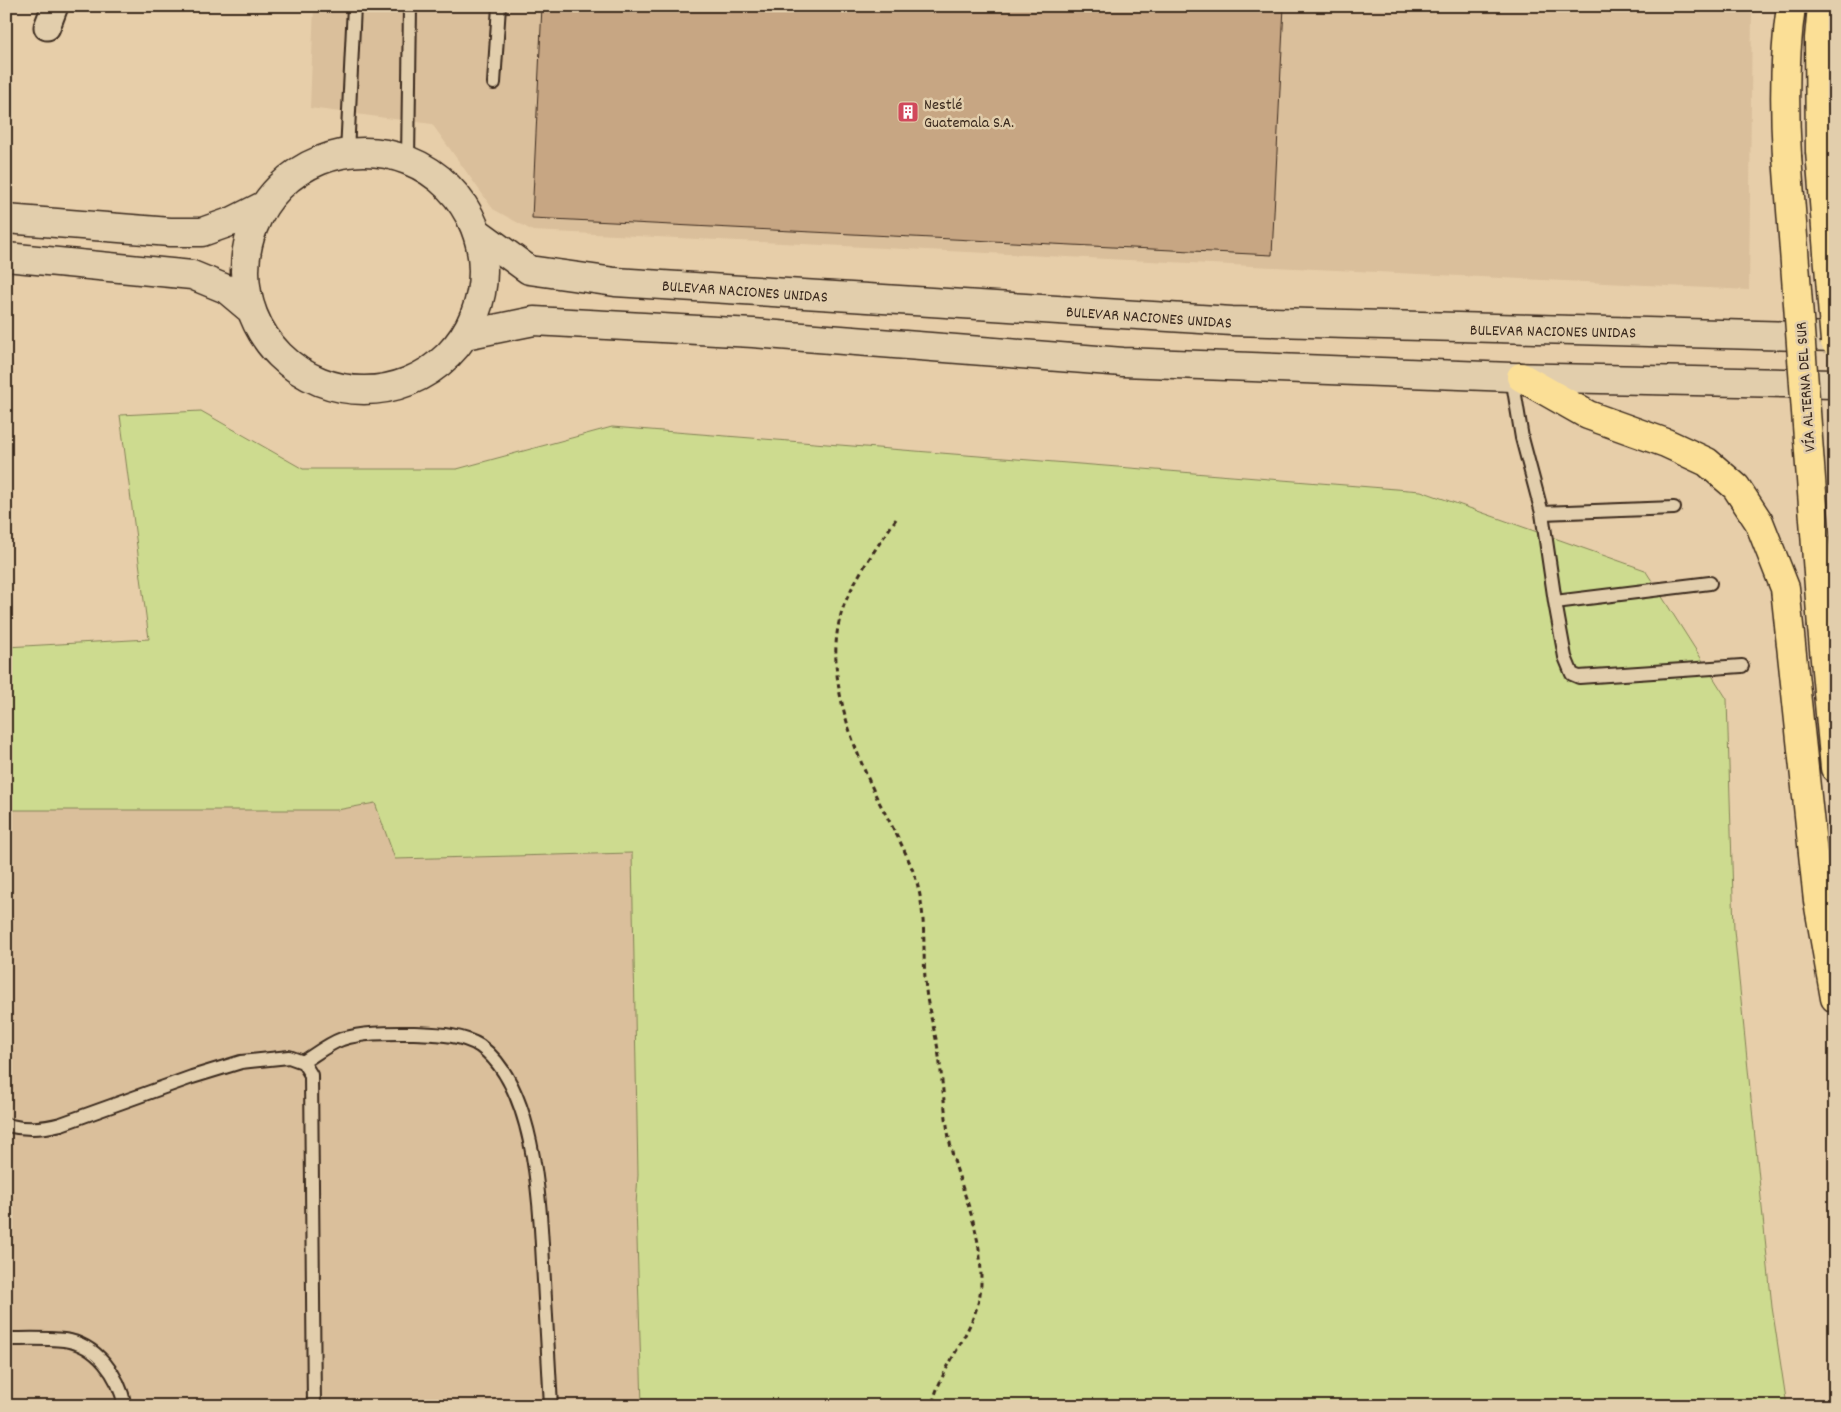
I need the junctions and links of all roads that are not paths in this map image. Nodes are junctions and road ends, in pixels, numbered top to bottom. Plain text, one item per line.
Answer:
1 (354, 6) edge
2 (410, 6) edge
3 (499, 6) edge
4 (1791, 6) edge
5 (1822, 6) edge
6 (494, 82) dead end
7 (347, 153) junction
8 (408, 160) junction
9 (264, 206) junction
10 (6, 220) edge
11 (477, 232) junction
12 (6, 257) edge
13 (251, 310) junction
14 (465, 336) junction
15 (1835, 337) edge
16 (1835, 342) edge
17 (1516, 377) junction
18 (1835, 384) edge
19 (1674, 508) dead end
20 (1542, 513) junction
21 (1710, 582) dead end
22 (1555, 602) junction
23 (1742, 666) dead end
24 (1835, 768) edge
25 (1835, 998) edge
26 (303, 1062) junction
27 (6, 1125) edge
28 (6, 1339) edge
29 (125, 1406) edge
30 (314, 1406) edge
31 (551, 1406) edge

1 - 7 lane
2 - 8 lane
3 - 6 lane
4 - 24 highway, VÍA ALTERNA DEL SUR, bridge
5 - 16 highway, VÍA ALTERNA DEL SUR, bridge
7 - 8 main road
7 - 9 main road
8 - 11 main road
9 - 10 main road
9 - 13 main road
11 - 14 main road
11 - 15 main road, BULEVAR NACIONES UNIDAS
12 - 13 main road
13 - 14 main road
14 - 17 main road
17 - 18 main road
17 - 20 lane
17 - 25 highway
19 - 20 lane
20 - 22 lane
21 - 22 lane
22 - 23 lane
26 - 27 lane
26 - 30 lane
26 - 31 lane
28 - 29 lane

